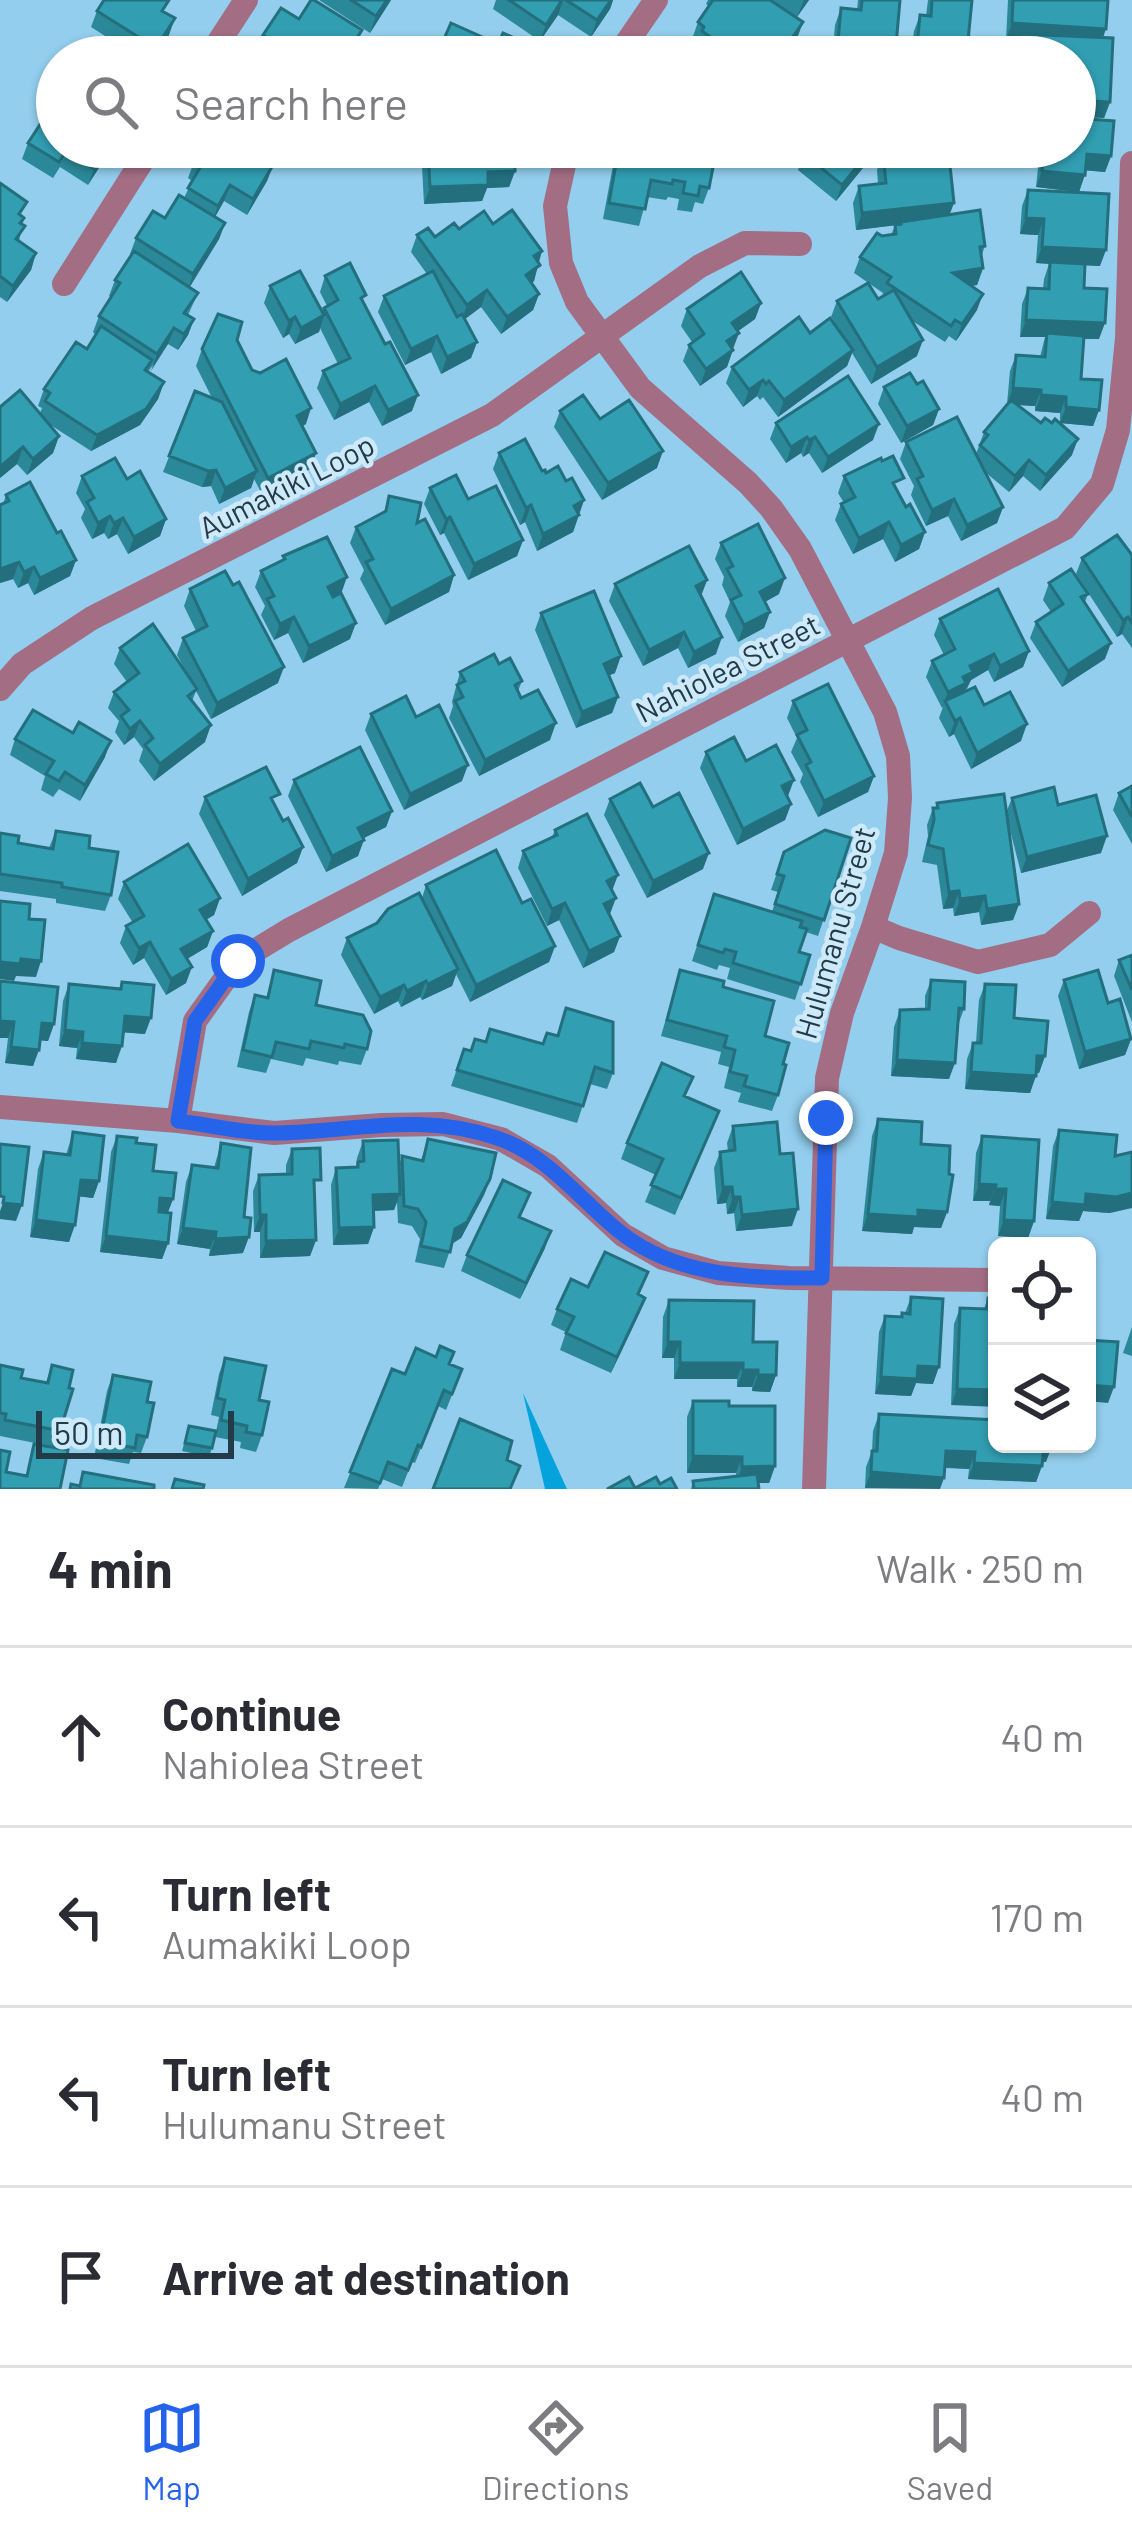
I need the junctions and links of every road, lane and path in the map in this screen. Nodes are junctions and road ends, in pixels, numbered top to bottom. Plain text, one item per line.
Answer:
1 (245, 0) edge
2 (656, 0) edge
3 (222, 36) edge
4 (631, 36) edge
5 (1132, 164) edge
6 (138, 168) edge
7 (563, 168) edge
8 (800, 244) dead end
9 (64, 284) dead end
10 (602, 337) junction
11 (849, 641) junction
12 (0, 688) edge
13 (1089, 913) dead end
14 (873, 927) junction
15 (0, 1107) edge
16 (178, 1121) junction
17 (822, 1278) junction
18 (988, 1280) edge
19 (814, 1489) edge

1 - 3 street
2 - 4 street
5 - 11 street, Nahiolea Street
6 - 9 street
7 - 10 street, Hulumanu Street
8 - 10 street, Aumakiki Loop
10 - 11 street, Hulumanu Street
10 - 12 street, Aumakiki Loop
11 - 14 street, Hulumanu Street
11 - 16 street, Nahiolea Street
13 - 14 street
14 - 17 street, Hulumanu Street
15 - 16 street
16 - 17 street
17 - 18 street
17 - 19 street, Hulumanu Street

